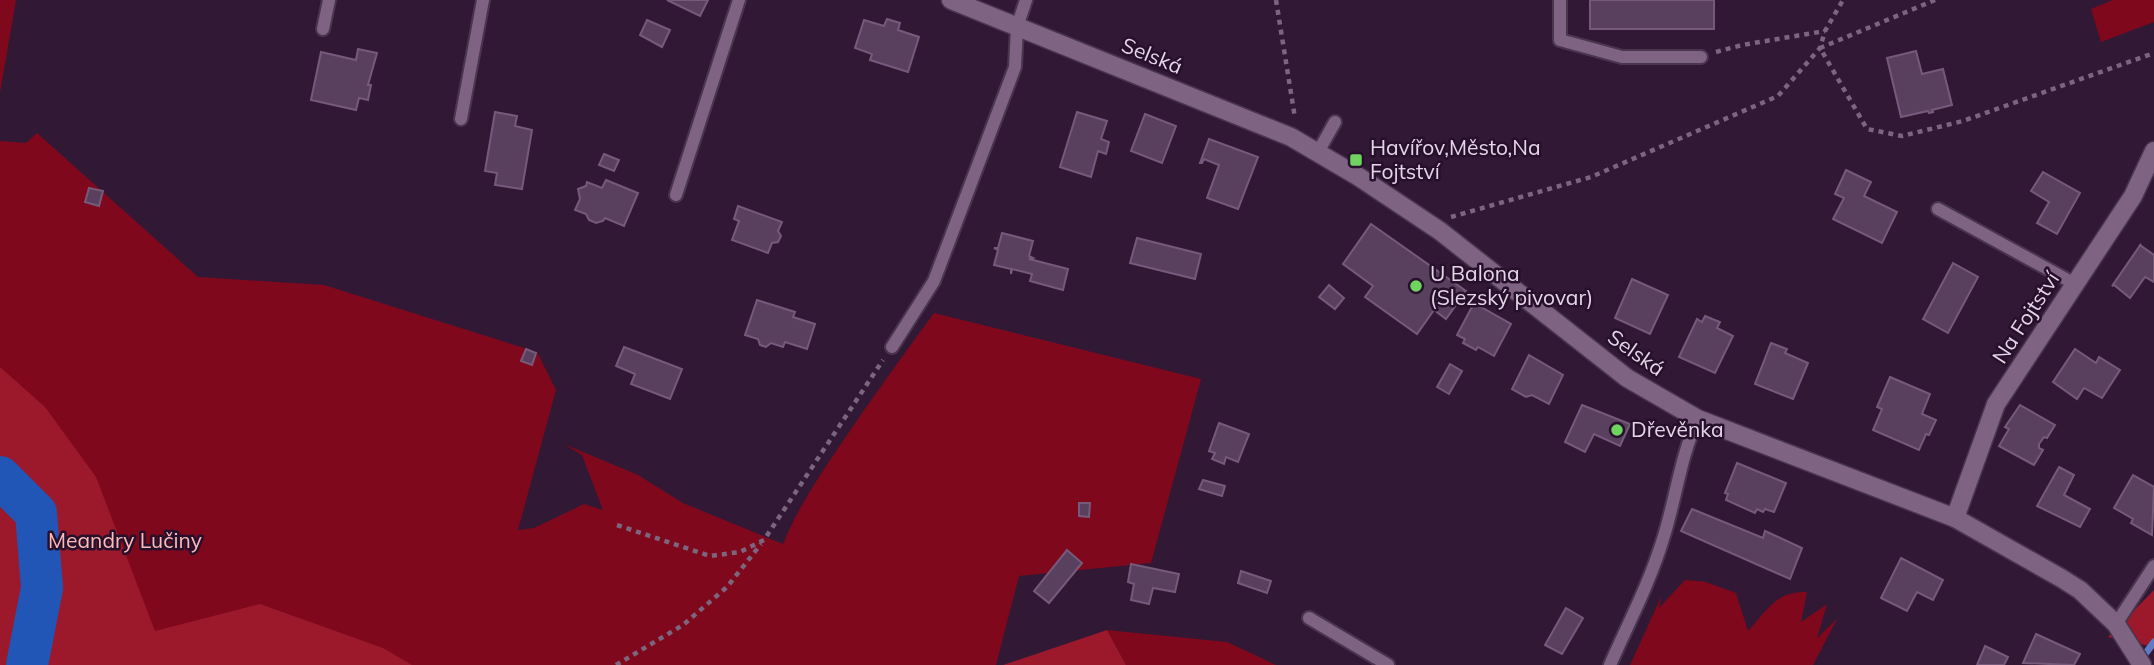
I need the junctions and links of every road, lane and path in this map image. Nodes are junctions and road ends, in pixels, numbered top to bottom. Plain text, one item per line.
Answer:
1 (329, 0) edge
2 (483, 0) edge
3 (739, 0) edge
4 (951, 0) edge
5 (1026, 0) edge
6 (1276, 0) edge
7 (1560, 0) edge
8 (1843, 0) edge
9 (1935, 0) edge
10 (1017, 27) junction
11 (323, 29) dead end
12 (1825, 31) junction
13 (1820, 48) junction
14 (2154, 53) edge
15 (1701, 57) joint
16 (461, 119) dead end
17 (1335, 122) dead end
18 (1297, 126) dead end
19 (2154, 151) edge
20 (1318, 152) junction
21 (676, 195) dead end
22 (1938, 209) dead end
23 (1440, 231) junction
24 (2075, 284) junction
25 (892, 347) joint
26 (1698, 419) junction
27 (1955, 518) junction
28 (617, 525) dead end
29 (764, 540) junction
30 (2154, 566) edge
31 (1309, 618) dead end
32 (2116, 624) junction
33 (616, 665) edge
34 (1388, 665) edge
35 (1610, 665) edge
36 (2142, 665) edge

1 - 11 lane
2 - 16 lane
3 - 21 lane
4 - 10 street, Selská
5 - 10 lane
6 - 18 path
7 - 15 lane
8 - 12 path
9 - 13 path
10 - 20 street, Selská
10 - 25 lane
12 - 13 path
12 - 15 path
13 - 14 path
13 - 23 path
17 - 20 lane
19 - 24 street, Na Fojtství
20 - 23 street, Selská
22 - 24 lane
23 - 26 street, Selská
24 - 27 street, Na Fojtství
25 - 29 path
26 - 27 street, Selská
26 - 35 lane
27 - 32 street, Selská
28 - 29 path
29 - 33 path
30 - 32 lane
31 - 34 lane
32 - 36 street, Selská

